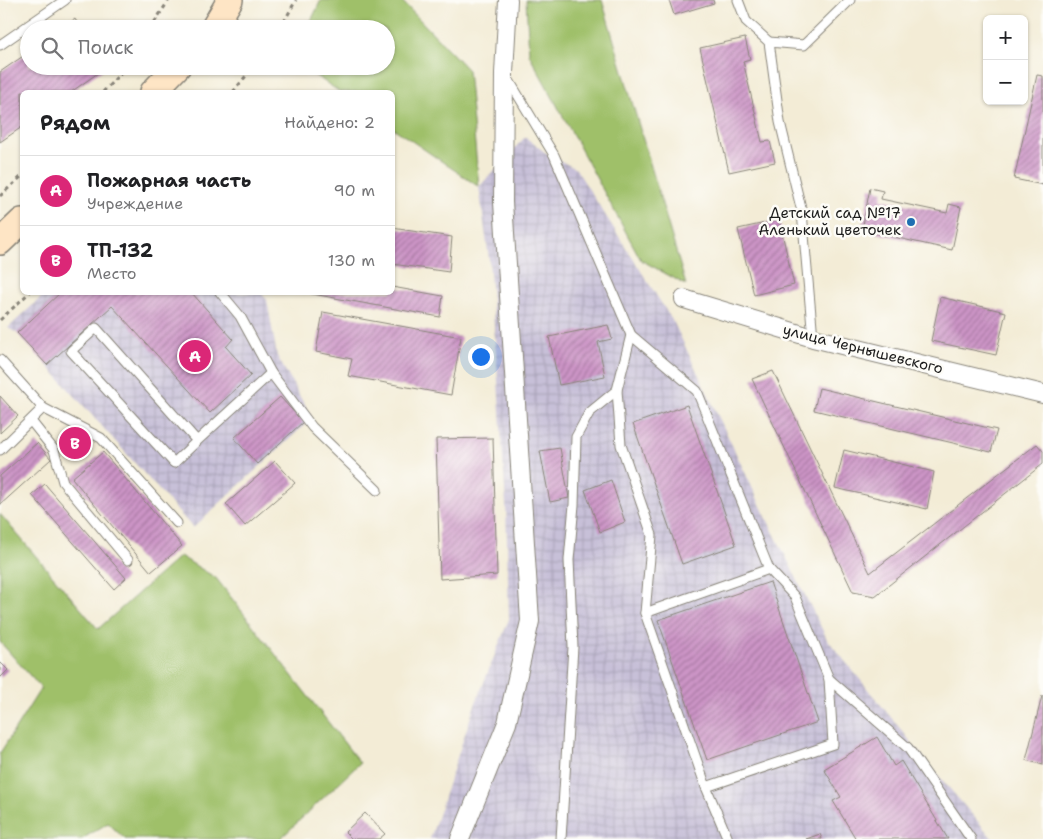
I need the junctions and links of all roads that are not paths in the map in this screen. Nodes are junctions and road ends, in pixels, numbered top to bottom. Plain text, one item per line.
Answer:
1 (65, 0) edge
2 (230, 0) edge
3 (508, 0) edge
4 (738, 0) edge
5 (850, 0) edge
6 (36, 20) edge
7 (218, 20) edge
8 (20, 31) edge
9 (770, 42) junction
10 (0, 45) edge
11 (504, 73) junction
12 (169, 75) edge
13 (155, 90) edge
14 (20, 223) edge
15 (0, 242) edge
16 (222, 295) edge
17 (684, 299) dead end
18 (631, 335) junction
19 (813, 338) junction
20 (0, 360) edge
21 (271, 373) junction
22 (617, 390) junction
23 (1043, 394) edge
24 (43, 408) junction
25 (31, 421) junction
26 (197, 441) junction
27 (0, 450) edge
28 (377, 490) dead end
29 (177, 523) dead end
30 (128, 560) dead end
31 (769, 569) junction
32 (645, 613) junction
33 (829, 679) junction
34 (706, 787) junction
35 (460, 839) edge
36 (562, 839) edge
37 (728, 839) edge
38 (971, 839) edge

1 - 6 lane
2 - 7 main road
3 - 11 street
4 - 9 lane
5 - 9 lane
8 - 10 lane
9 - 19 lane
11 - 18 lane
11 - 35 street
12 - 13 main road
14 - 15 main road
16 - 21 lane
17 - 19 street, улица Чернышевского
18 - 22 lane
18 - 31 lane
19 - 23 street, улица Чернышевского
20 - 24 lane
21 - 26 lane
21 - 28 lane
22 - 32 lane
22 - 36 lane
24 - 25 lane
24 - 29 lane
25 - 27 lane
25 - 30 lane
26 - 26 lane
31 - 32 lane
31 - 33 lane
32 - 34 lane
33 - 34 lane
33 - 38 lane
34 - 37 lane

